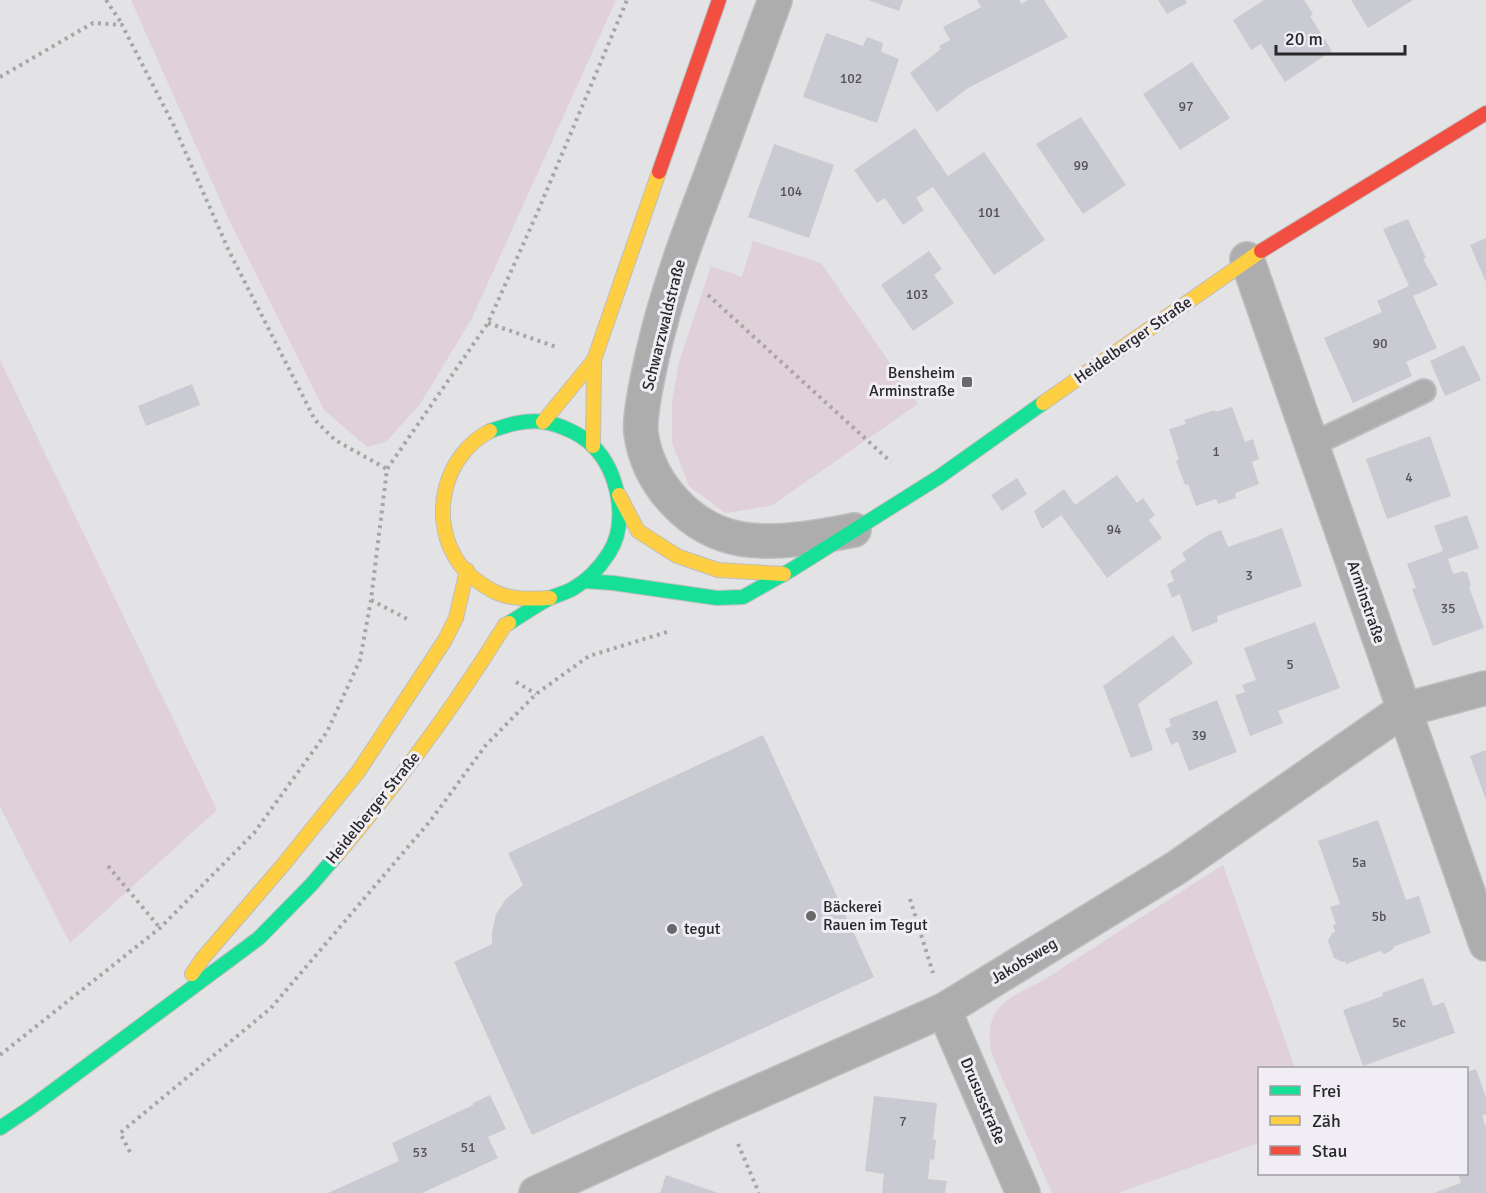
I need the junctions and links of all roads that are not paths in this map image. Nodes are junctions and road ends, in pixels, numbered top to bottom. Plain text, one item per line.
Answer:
1 (719, 0) edge
2 (776, 0) edge
3 (1486, 113) edge
4 (1247, 259) junction
5 (594, 360) junction
6 (1425, 391) dead end
7 (543, 422) junction
8 (1311, 445) junction
9 (593, 446) junction
10 (619, 495) junction
11 (854, 530) junction
12 (467, 570) junction
13 (784, 574) junction
14 (584, 581) junction
15 (549, 598) junction
16 (1486, 687) edge
17 (1403, 710) junction
18 (1486, 945) edge
19 (174, 1000) junction
20 (944, 1010) junction
21 (0, 1128) edge
22 (536, 1193) edge
23 (1023, 1193) edge

1 - 5 main road
2 - 11 street, Schwarzwaldstraße
3 - 4 main road, Heidelberger Straße
4 - 8 street, Arminstraße
4 - 11 main road, Heidelberger Straße
5 - 7 main road
5 - 9 main road
6 - 8 lane
7 - 9 main road, Heidelberger Straße
7 - 12 main road, Heidelberger Straße
8 - 17 street, Arminstraße
9 - 10 main road, Heidelberger Straße
10 - 13 main road, Heidelberger Straße
10 - 14 main road, Heidelberger Straße
11 - 13 main road, Heidelberger Straße
12 - 15 main road, Heidelberger Straße
12 - 19 main road, Heidelberger Straße
13 - 14 main road, Heidelberger Straße
14 - 15 main road, Heidelberger Straße
15 - 19 main road, Heidelberger Straße
16 - 17 street, Jakobsweg
17 - 18 street, Arminstraße
17 - 20 street, Jakobsweg
19 - 21 main road, Heidelberger Straße
20 - 22 street, Jakobsweg
20 - 23 street, Drususstraße

